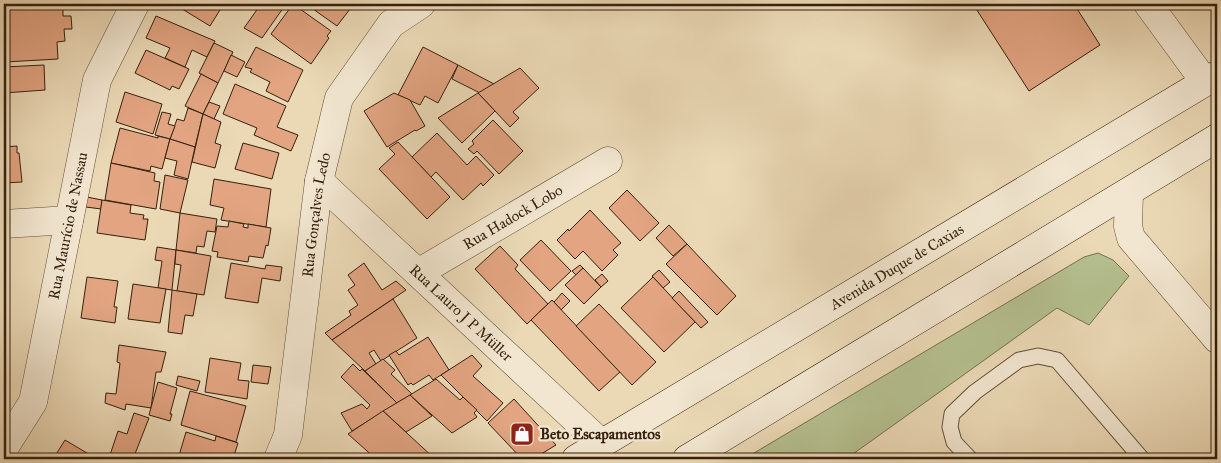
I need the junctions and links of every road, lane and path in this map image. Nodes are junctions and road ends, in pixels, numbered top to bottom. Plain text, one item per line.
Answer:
1 (135, 4) edge
2 (422, 4) edge
3 (1148, 4) edge
4 (1211, 78) edge
5 (1217, 138) edge
6 (608, 161) dead end
7 (319, 181) junction
8 (1129, 192) junction
9 (69, 220) junction
10 (4, 224) edge
11 (418, 273) junction
12 (1217, 339) edge
13 (602, 444) junction
14 (4, 448) edge
15 (278, 459) edge
16 (576, 459) edge
17 (687, 459) edge
18 (970, 459) edge
19 (1142, 459) edge

1 - 9 street, Rua Maurício de Nassau
2 - 7 street, Rua Gonçalves Ledo
3 - 4 street
4 - 13 street, Avenida Duque de Caxias
5 - 8 street
6 - 11 street, Rua Hadock Lobo
7 - 11 street, Rua Lauro J P Müller
7 - 15 street, Rua Gonçalves Ledo
8 - 12 street
8 - 17 street
9 - 10 street
9 - 14 street, Rua Maurício de Nassau
11 - 13 street, Rua Lauro J P Müller
13 - 16 street, Avenida Duque de Caxias
18 - 19 lane

